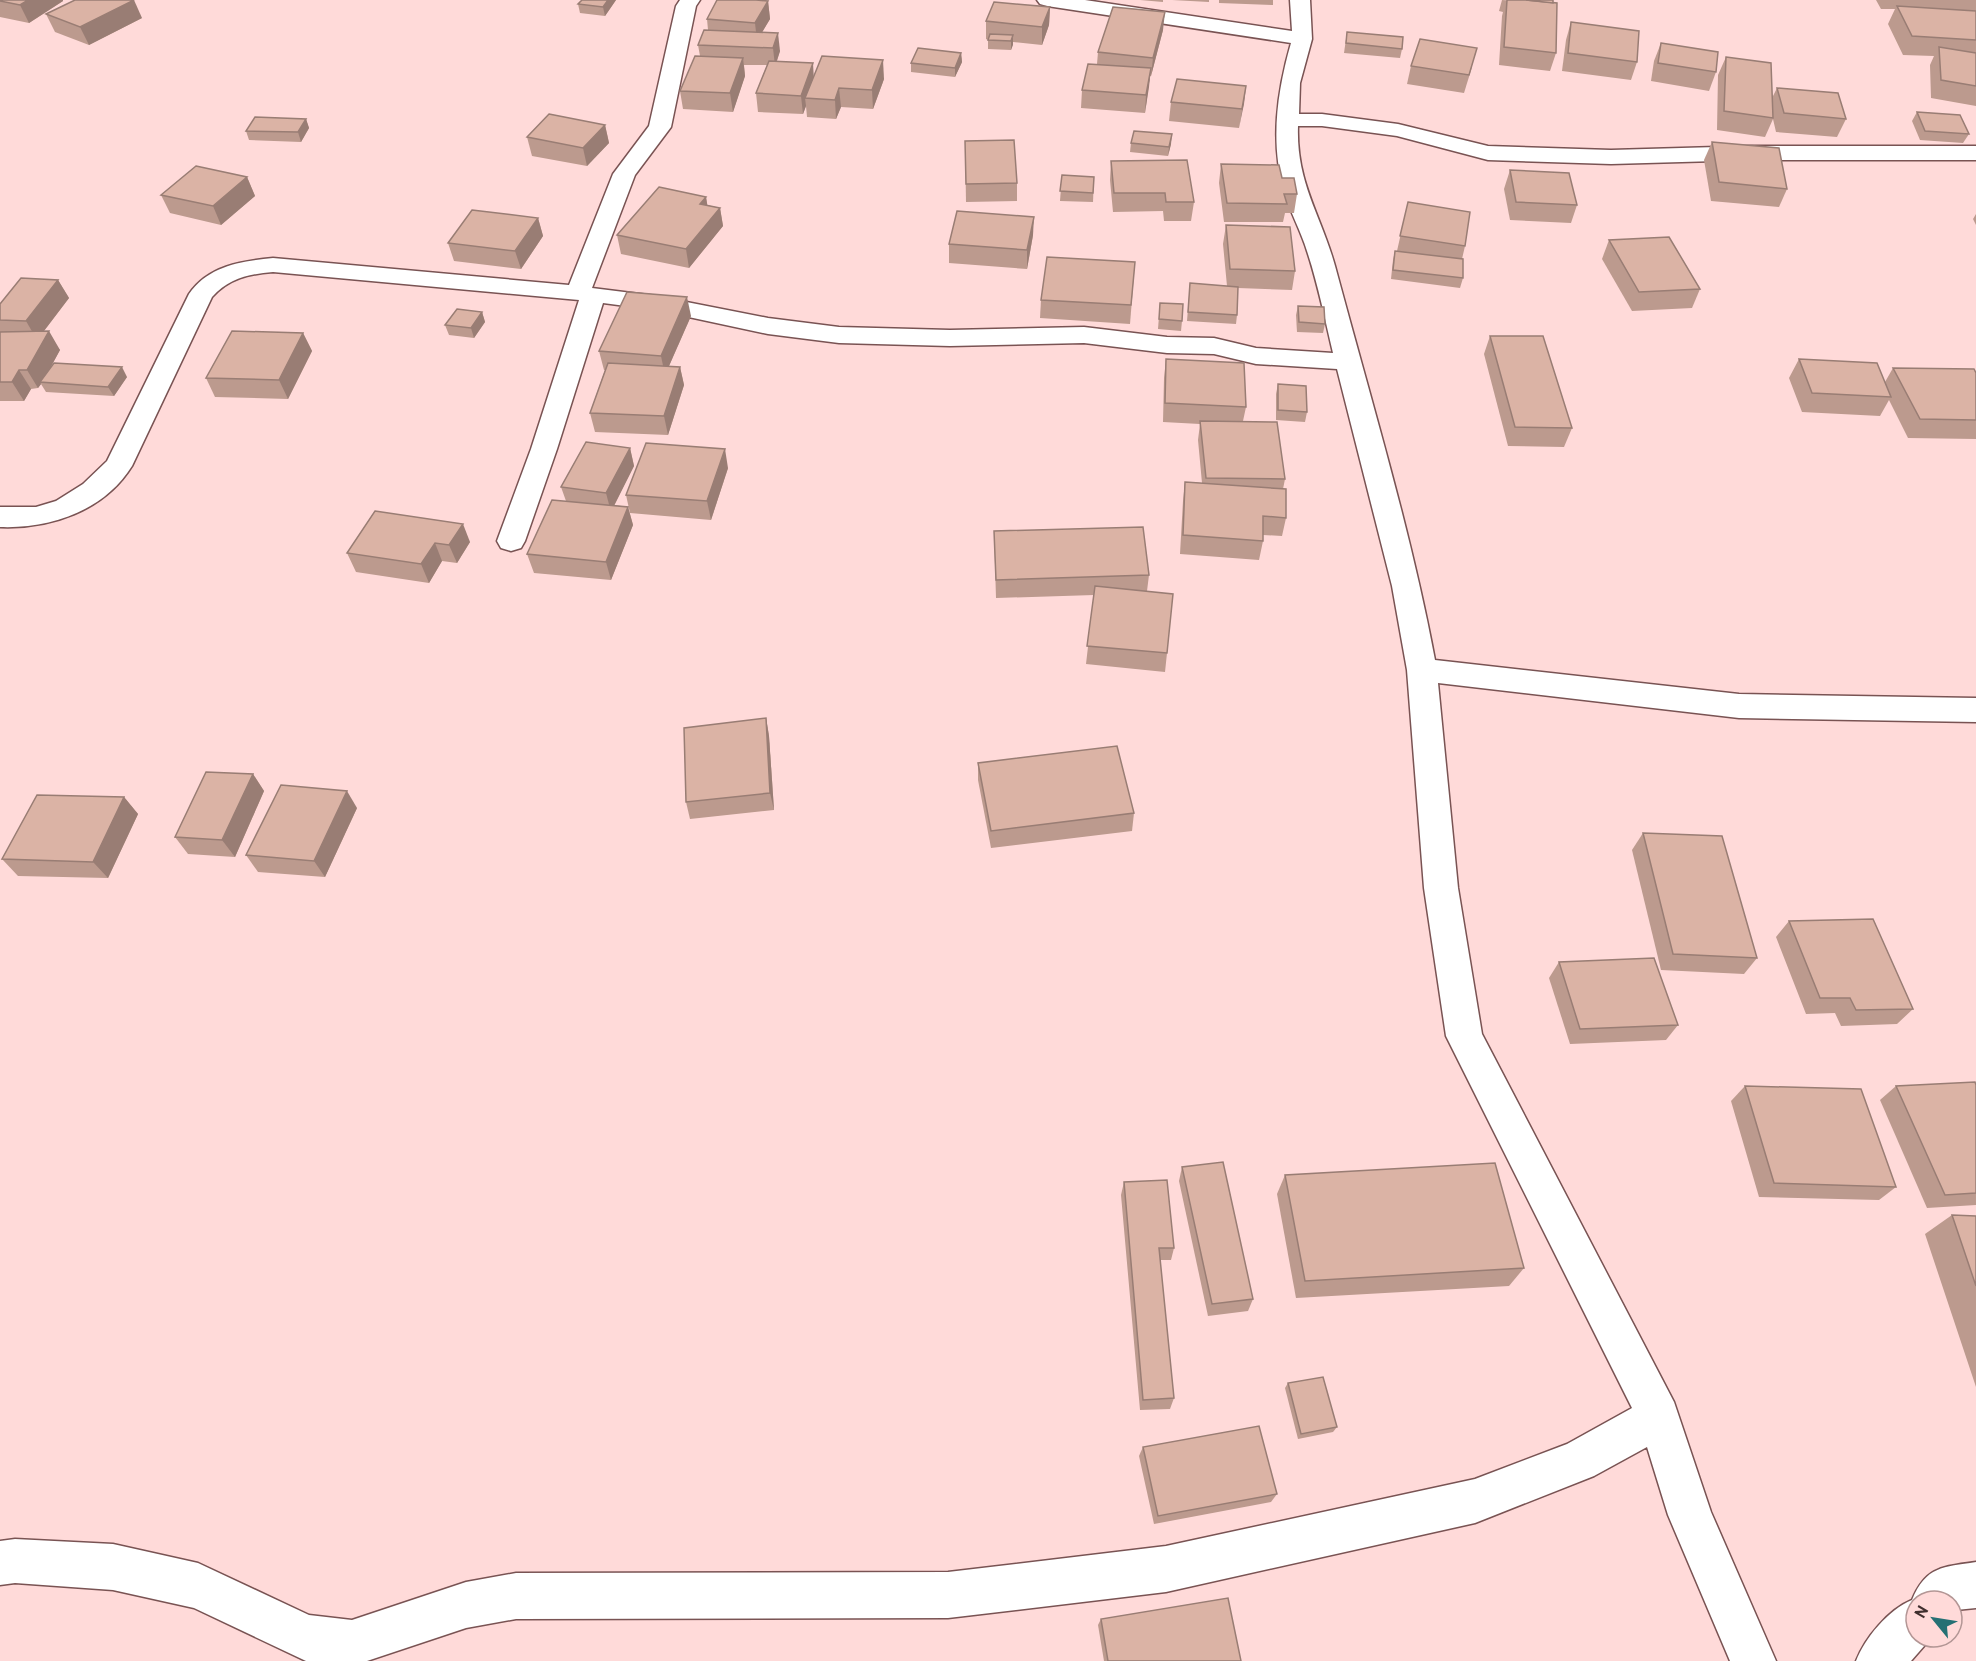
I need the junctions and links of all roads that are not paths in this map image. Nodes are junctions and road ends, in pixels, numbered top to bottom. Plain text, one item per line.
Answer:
1 (690, 0) edge
2 (1047, 0) edge
3 (1299, 0) edge
4 (1302, 39) junction
5 (1287, 120) junction
6 (1976, 153) edge
7 (586, 294) junction
8 (1349, 362) junction
9 (0, 517) edge
10 (511, 541) dead end
11 (1422, 670) junction
12 (1976, 710) edge
13 (1659, 1417) junction
14 (0, 1563) edge
15 (1976, 1585) edge
16 (1945, 1589) edge
17 (1904, 1634) edge
18 (1753, 1661) edge
19 (1879, 1661) edge

1 - 7 street
2 - 4 street
3 - 4 street
4 - 5 street
5 - 6 street
5 - 8 street
7 - 8 street
7 - 9 street
7 - 10 street
8 - 11 street
11 - 12 street
11 - 13 street
13 - 14 street
13 - 18 street
15 - 16 street
17 - 19 street

